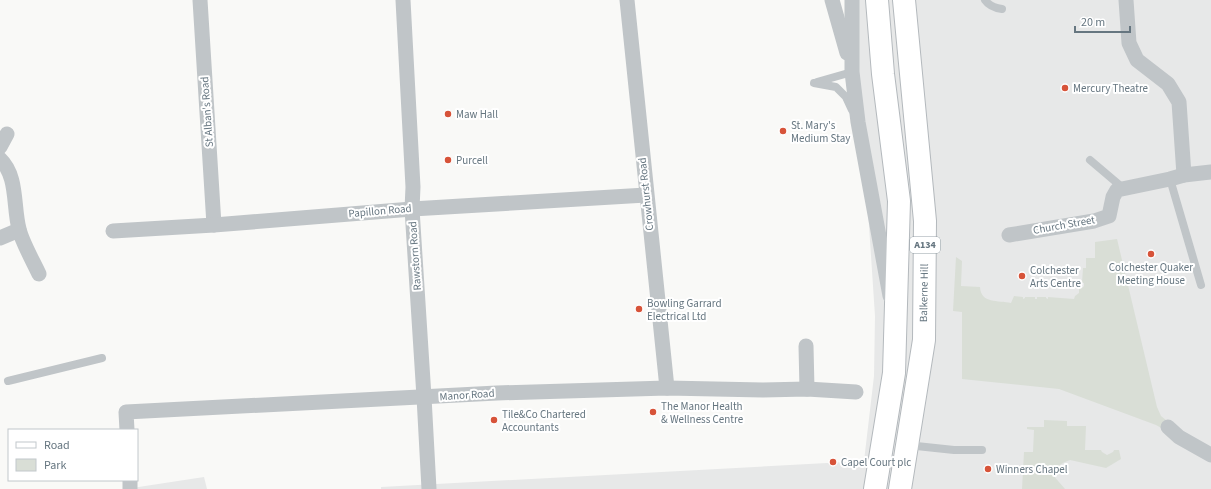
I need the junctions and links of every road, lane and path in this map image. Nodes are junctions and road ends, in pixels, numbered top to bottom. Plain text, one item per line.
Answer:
1 (200, 0) edge
2 (403, 0) edge
3 (627, 0) edge
4 (832, 0) edge
5 (852, 0) edge
6 (877, 0) edge
7 (904, 0) edge
8 (985, 0) edge
9 (1126, 0) edge
10 (1002, 10) dead end
11 (852, 72) junction
12 (858, 122) junction
13 (7, 134) dead end
14 (0, 147) edge
15 (0, 159) edge
16 (1090, 160) dead end
17 (1211, 172) edge
18 (1177, 177) junction
19 (1123, 188) junction
20 (646, 195) junction
21 (412, 209) junction
22 (214, 225) junction
23 (19, 230) junction
24 (113, 231) dead end
25 (1009, 235) dead end
26 (0, 238) edge
27 (38, 274) dead end
28 (1201, 285) dead end
29 (895, 322) junction
30 (806, 346) dead end
31 (102, 358) dead end
32 (8, 381) dead end
33 (667, 388) junction
34 (808, 389) junction
35 (856, 392) dead end
36 (424, 397) junction
37 (1168, 427) dead end
38 (127, 429) edge
39 (906, 445) junction
40 (982, 450) dead end
41 (1211, 455) edge
42 (429, 489) edge
43 (875, 489) edge
44 (900, 489) edge

1 - 22 street, St Alban's Road
2 - 21 street, Rawstorn Road
3 - 20 street, Crowhurst Road
4 - 11 street
5 - 11 street
6 - 29 main road, A134
7 - 39 main road, Balkerne Hill / A134
8 - 10 lane
9 - 18 street
11 - 12 street
11 - 12 lane
12 - 29 street
13 - 14 street
15 - 23 street
16 - 19 lane
17 - 18 street
18 - 19 street
18 - 28 lane
19 - 25 street, Church Street
20 - 21 street, Papillon Road
20 - 33 street, Crowhurst Road
21 - 22 street, Papillon Road
21 - 36 street, Rawstorn Road
22 - 24 street, Papillon Road
23 - 26 street
23 - 27 street
29 - 43 main road, A134
30 - 34 street
31 - 32 lane
33 - 34 street, Manor Road
33 - 36 street, Manor Road
34 - 35 street, Manor Road
36 - 38 street, Manor Road
36 - 42 street, Rawstorn Road
37 - 41 street
39 - 40 lane
39 - 44 main road, Balkerne Hill / A134

